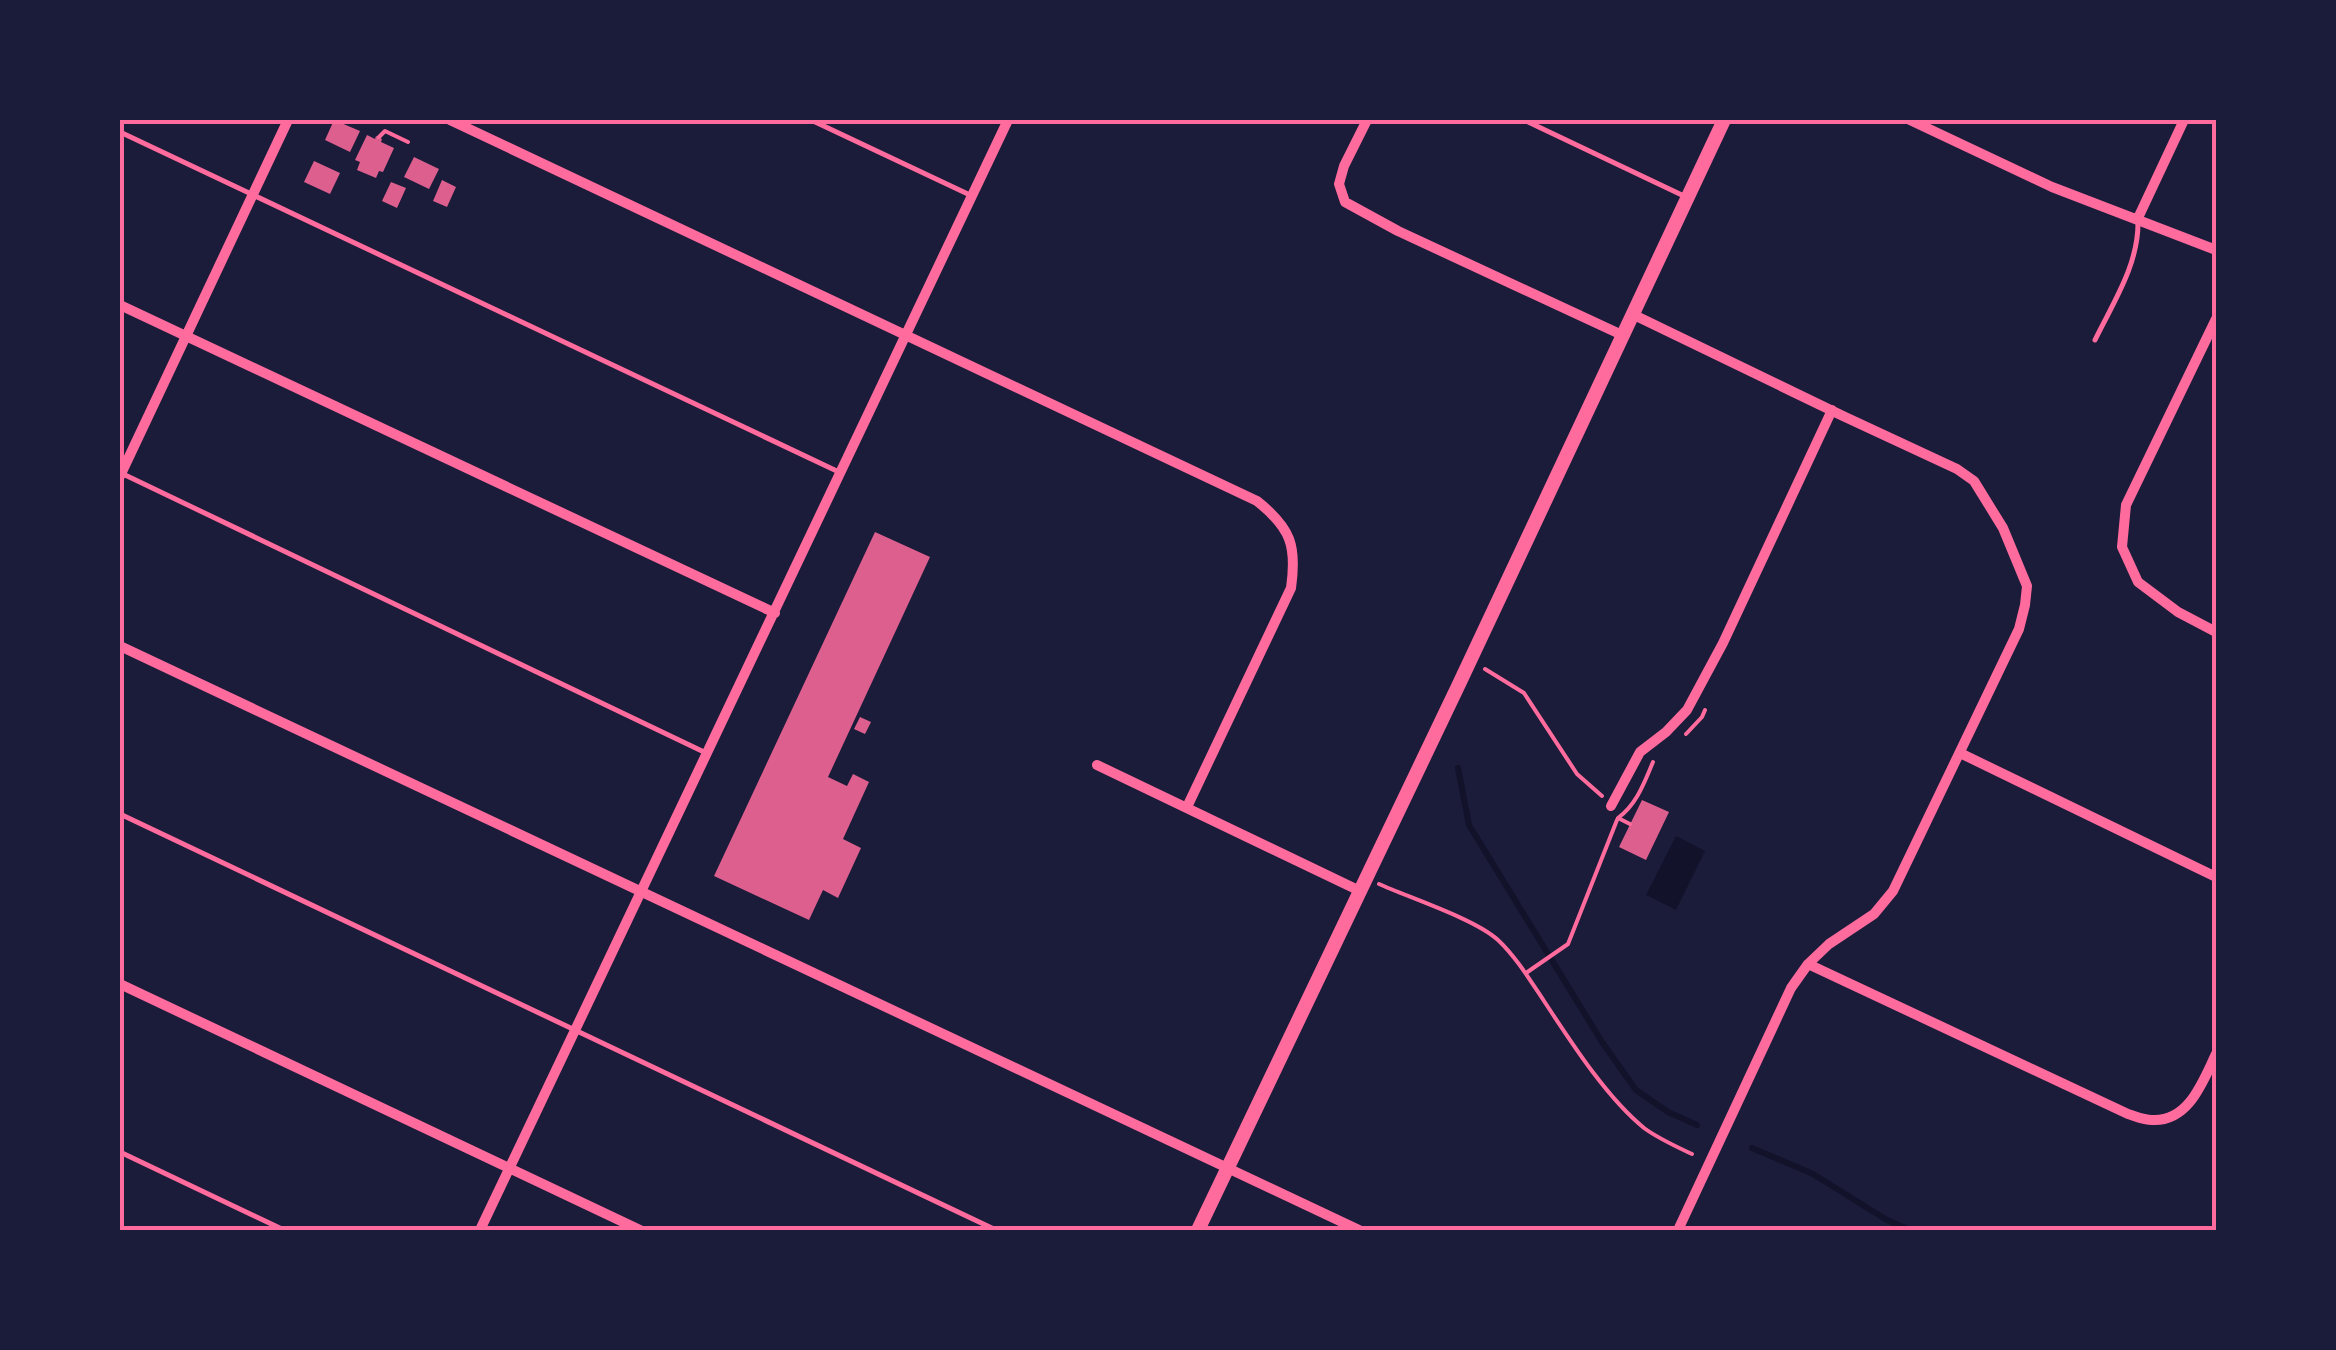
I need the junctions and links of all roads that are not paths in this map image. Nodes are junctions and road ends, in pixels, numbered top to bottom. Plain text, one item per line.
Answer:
1 (288, 120) edge
2 (450, 120) edge
3 (812, 120) edge
4 (1008, 120) edge
5 (1367, 120) edge
6 (1524, 120) edge
7 (1724, 120) edge
8 (1910, 120) edge
9 (2184, 120) edge
10 (120, 132) edge
11 (252, 196) junction
12 (972, 196) junction
13 (1687, 197) junction
14 (2138, 218) junction
15 (2216, 250) edge
16 (120, 305) edge
17 (1632, 314) junction
18 (2216, 318) edge
19 (908, 335) junction
20 (1622, 335) junction
21 (185, 336) junction
22 (2095, 340) dead end
23 (1832, 410) junction
24 (841, 473) junction
25 (120, 474) edge
26 (775, 613) junction
27 (2216, 632) edge
28 (120, 646) edge
29 (1960, 753) junction
30 (707, 754) junction
31 (1098, 765) dead end
32 (1611, 806) road end
33 (1186, 808) junction
34 (120, 814) edge
35 (2216, 877) edge
36 (1363, 884) junction
37 (640, 892) junction
38 (1808, 964) junction
39 (120, 984) edge
40 (576, 1030) junction
41 (2216, 1054) edge
42 (120, 1152) edge
43 (510, 1168) junction
44 (1228, 1168) junction
45 (284, 1230) edge
46 (480, 1230) edge
47 (640, 1230) edge
48 (996, 1230) edge
49 (1198, 1230) edge
50 (1359, 1230) edge
51 (1678, 1230) edge

1 - 11 street
2 - 19 street
3 - 12 lane
4 - 12 street
5 - 20 street
6 - 13 lane
7 - 13 street
8 - 14 street
9 - 14 street
10 - 11 lane
11 - 21 street
11 - 24 lane
12 - 19 street
13 - 17 street
14 - 15 street
14 - 22 lane
16 - 21 street
17 - 20 street
17 - 23 street
18 - 27 street
19 - 24 street
19 - 33 street
20 - 36 street
21 - 25 street
21 - 26 street
23 - 29 street
23 - 32 street
24 - 26 street
25 - 30 lane
26 - 30 street
28 - 37 street
29 - 35 street
29 - 38 street
30 - 37 street
31 - 33 street
33 - 36 street
34 - 40 lane
36 - 44 street
37 - 40 street
37 - 44 street
38 - 41 street
38 - 51 street
39 - 43 street
40 - 43 street
40 - 48 lane
42 - 45 lane
43 - 46 street
43 - 47 street
44 - 49 street
44 - 50 street

